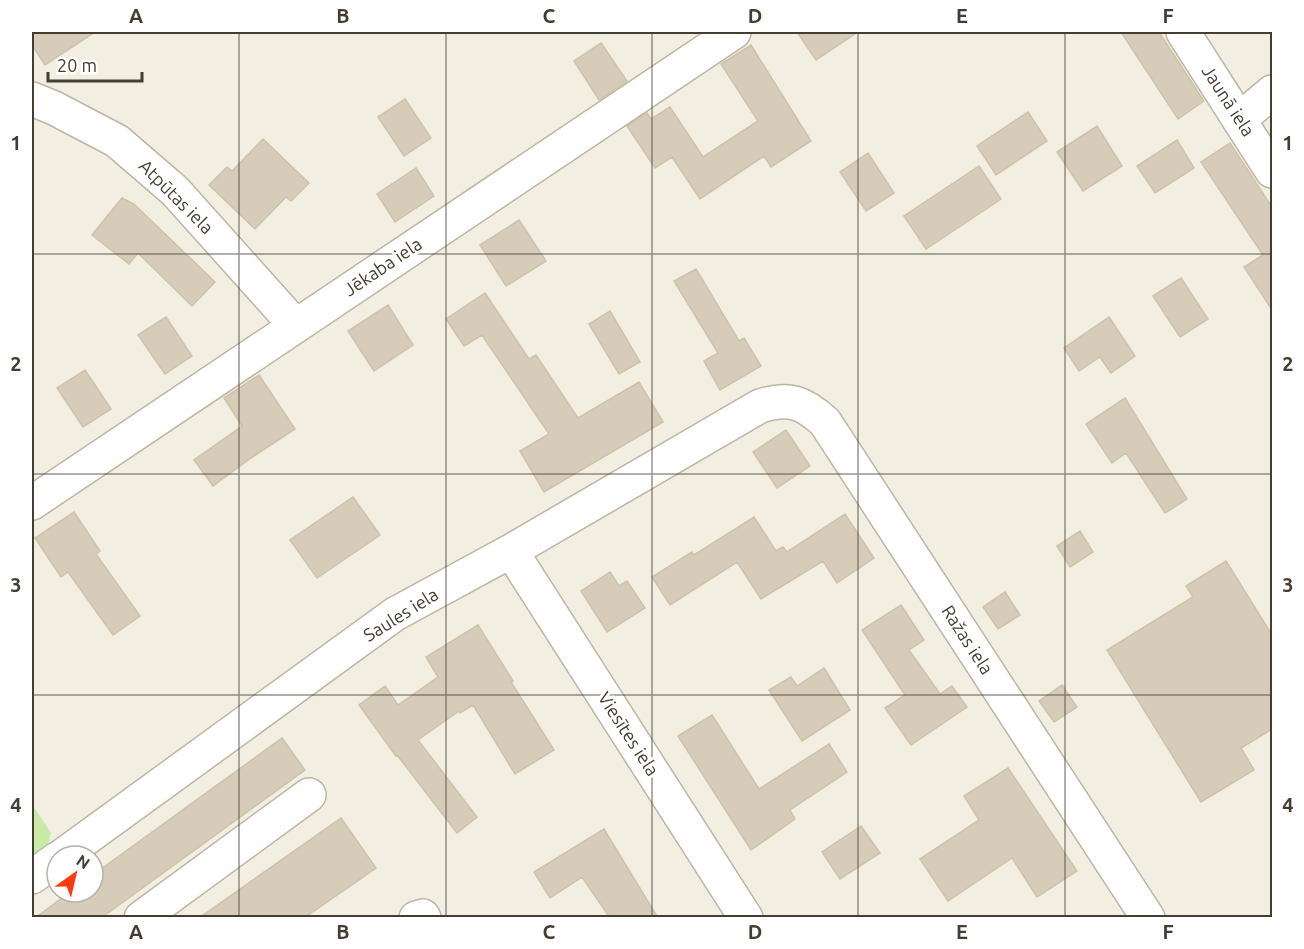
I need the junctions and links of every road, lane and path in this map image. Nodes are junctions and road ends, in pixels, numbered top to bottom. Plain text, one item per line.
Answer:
1 (734, 32) edge
2 (1183, 32) edge
3 (1272, 92) edge
4 (32, 99) edge
5 (1239, 120) junction
6 (1272, 171) edge
7 (296, 326) junction
8 (760, 406) joint
9 (32, 503) edge
10 (511, 551) junction
11 (309, 795) dead end
12 (79, 844) edge
13 (45, 868) edge
14 (32, 878) edge
15 (141, 918) edge
16 (416, 918) edge
17 (424, 918) edge
18 (746, 918) edge
19 (1148, 918) edge

1 - 7 street, Jēkaba iela
2 - 5 street, Jaunā iela
3 - 5 street
4 - 7 street, Atpūtas iela
5 - 6 street, Jaunā iela
7 - 9 street, Jēkaba iela
8 - 10 street, Saules iela
8 - 19 street, Ražas iela
10 - 12 street, Saules iela
10 - 18 street, Viesītes iela
11 - 15 street
13 - 14 street
16 - 17 street

